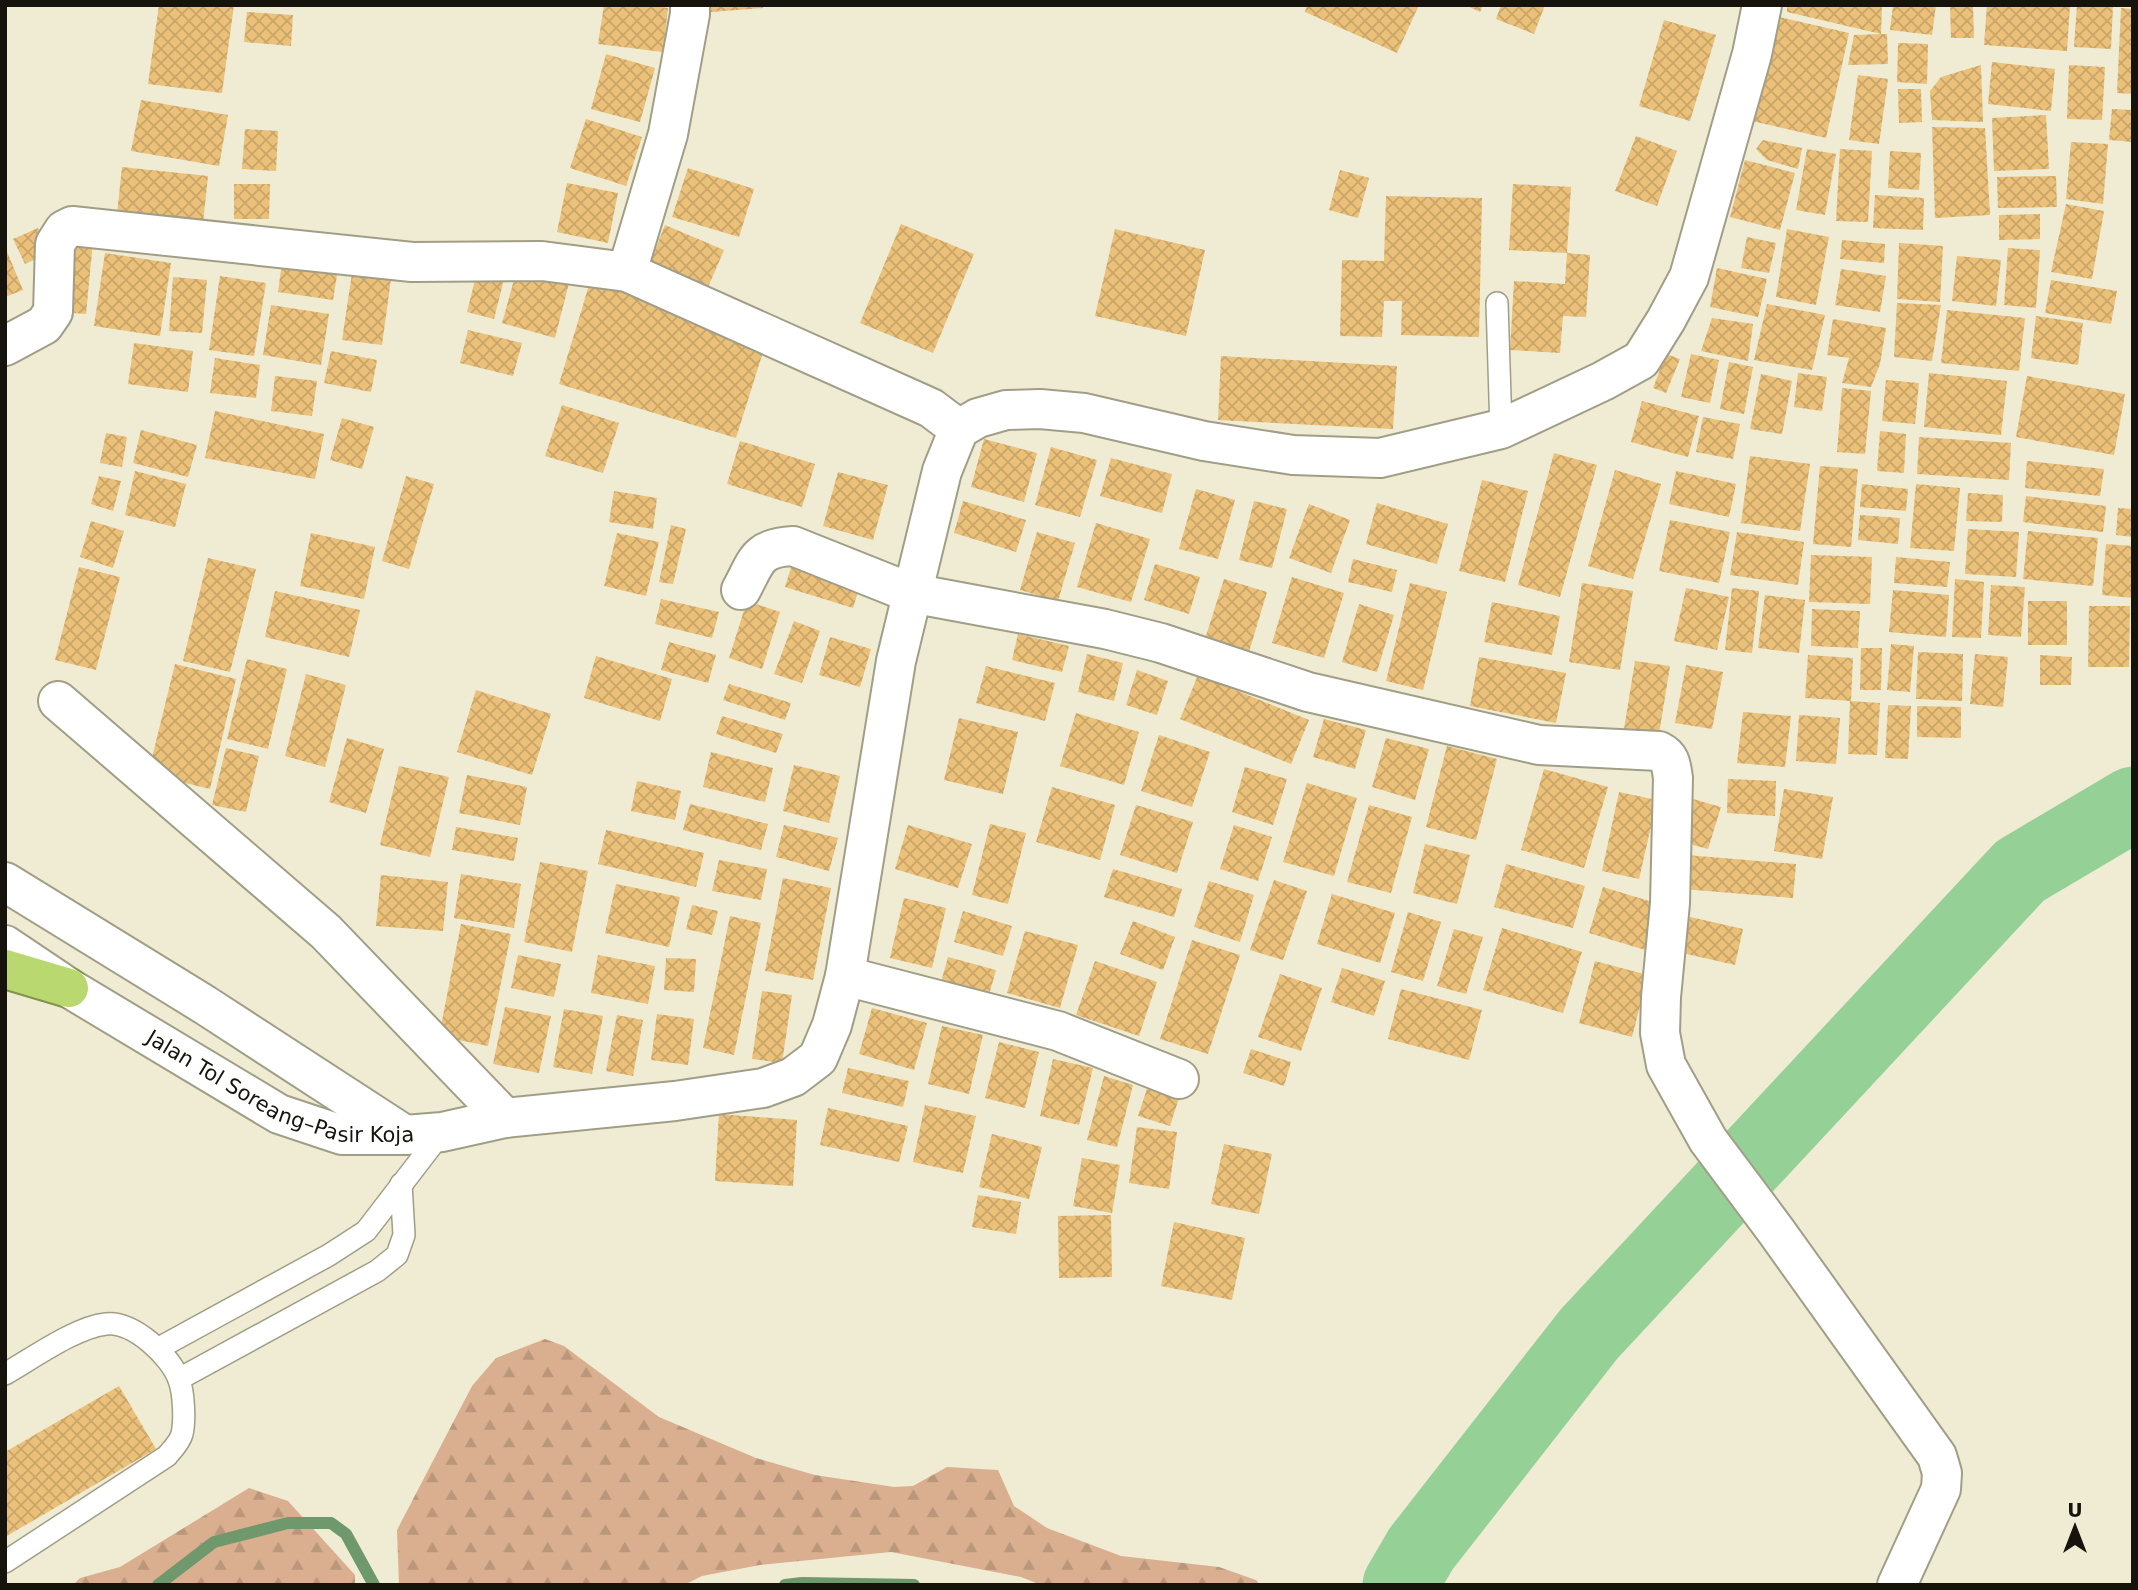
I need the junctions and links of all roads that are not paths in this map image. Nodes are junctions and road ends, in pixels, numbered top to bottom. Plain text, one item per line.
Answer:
1 (690, 5) edge
2 (1762, 5) edge
3 (627, 272) junction
4 (1497, 303) dead end
5 (5, 346) edge
6 (959, 429) junction
7 (1501, 429) junction
8 (741, 590) dead end
9 (911, 593) junction
10 (58, 701) dead end
11 (5, 881) edge
12 (5, 945) edge
13 (5, 969) edge
14 (845, 976) junction
15 (69, 988) junction
16 (1179, 1079) dead end
17 (505, 1118) junction
18 (424, 1133) junction
19 (401, 1184) junction
20 (159, 1348) junction
21 (5, 1374) edge
22 (179, 1379) junction
23 (5, 1562) edge
24 (1897, 1585) edge

1 - 3 street
2 - 7 street
3 - 5 street
3 - 6 street
4 - 7 lane
6 - 7 street
6 - 9 street
8 - 9 street
9 - 14 street
9 - 24 street
10 - 17 street
11 - 18 street, Jalan Tol Soreang–Pasir Koja
12 - 15 street, Jalan Tol Soreang–Pasir Koja
13 - 15 highway
14 - 16 street
14 - 17 street
15 - 18 street, Jalan Tol Soreang–Pasir Koja
17 - 18 street
18 - 19 lane
19 - 20 lane
19 - 22 lane
20 - 21 lane
20 - 22 lane
22 - 23 lane

